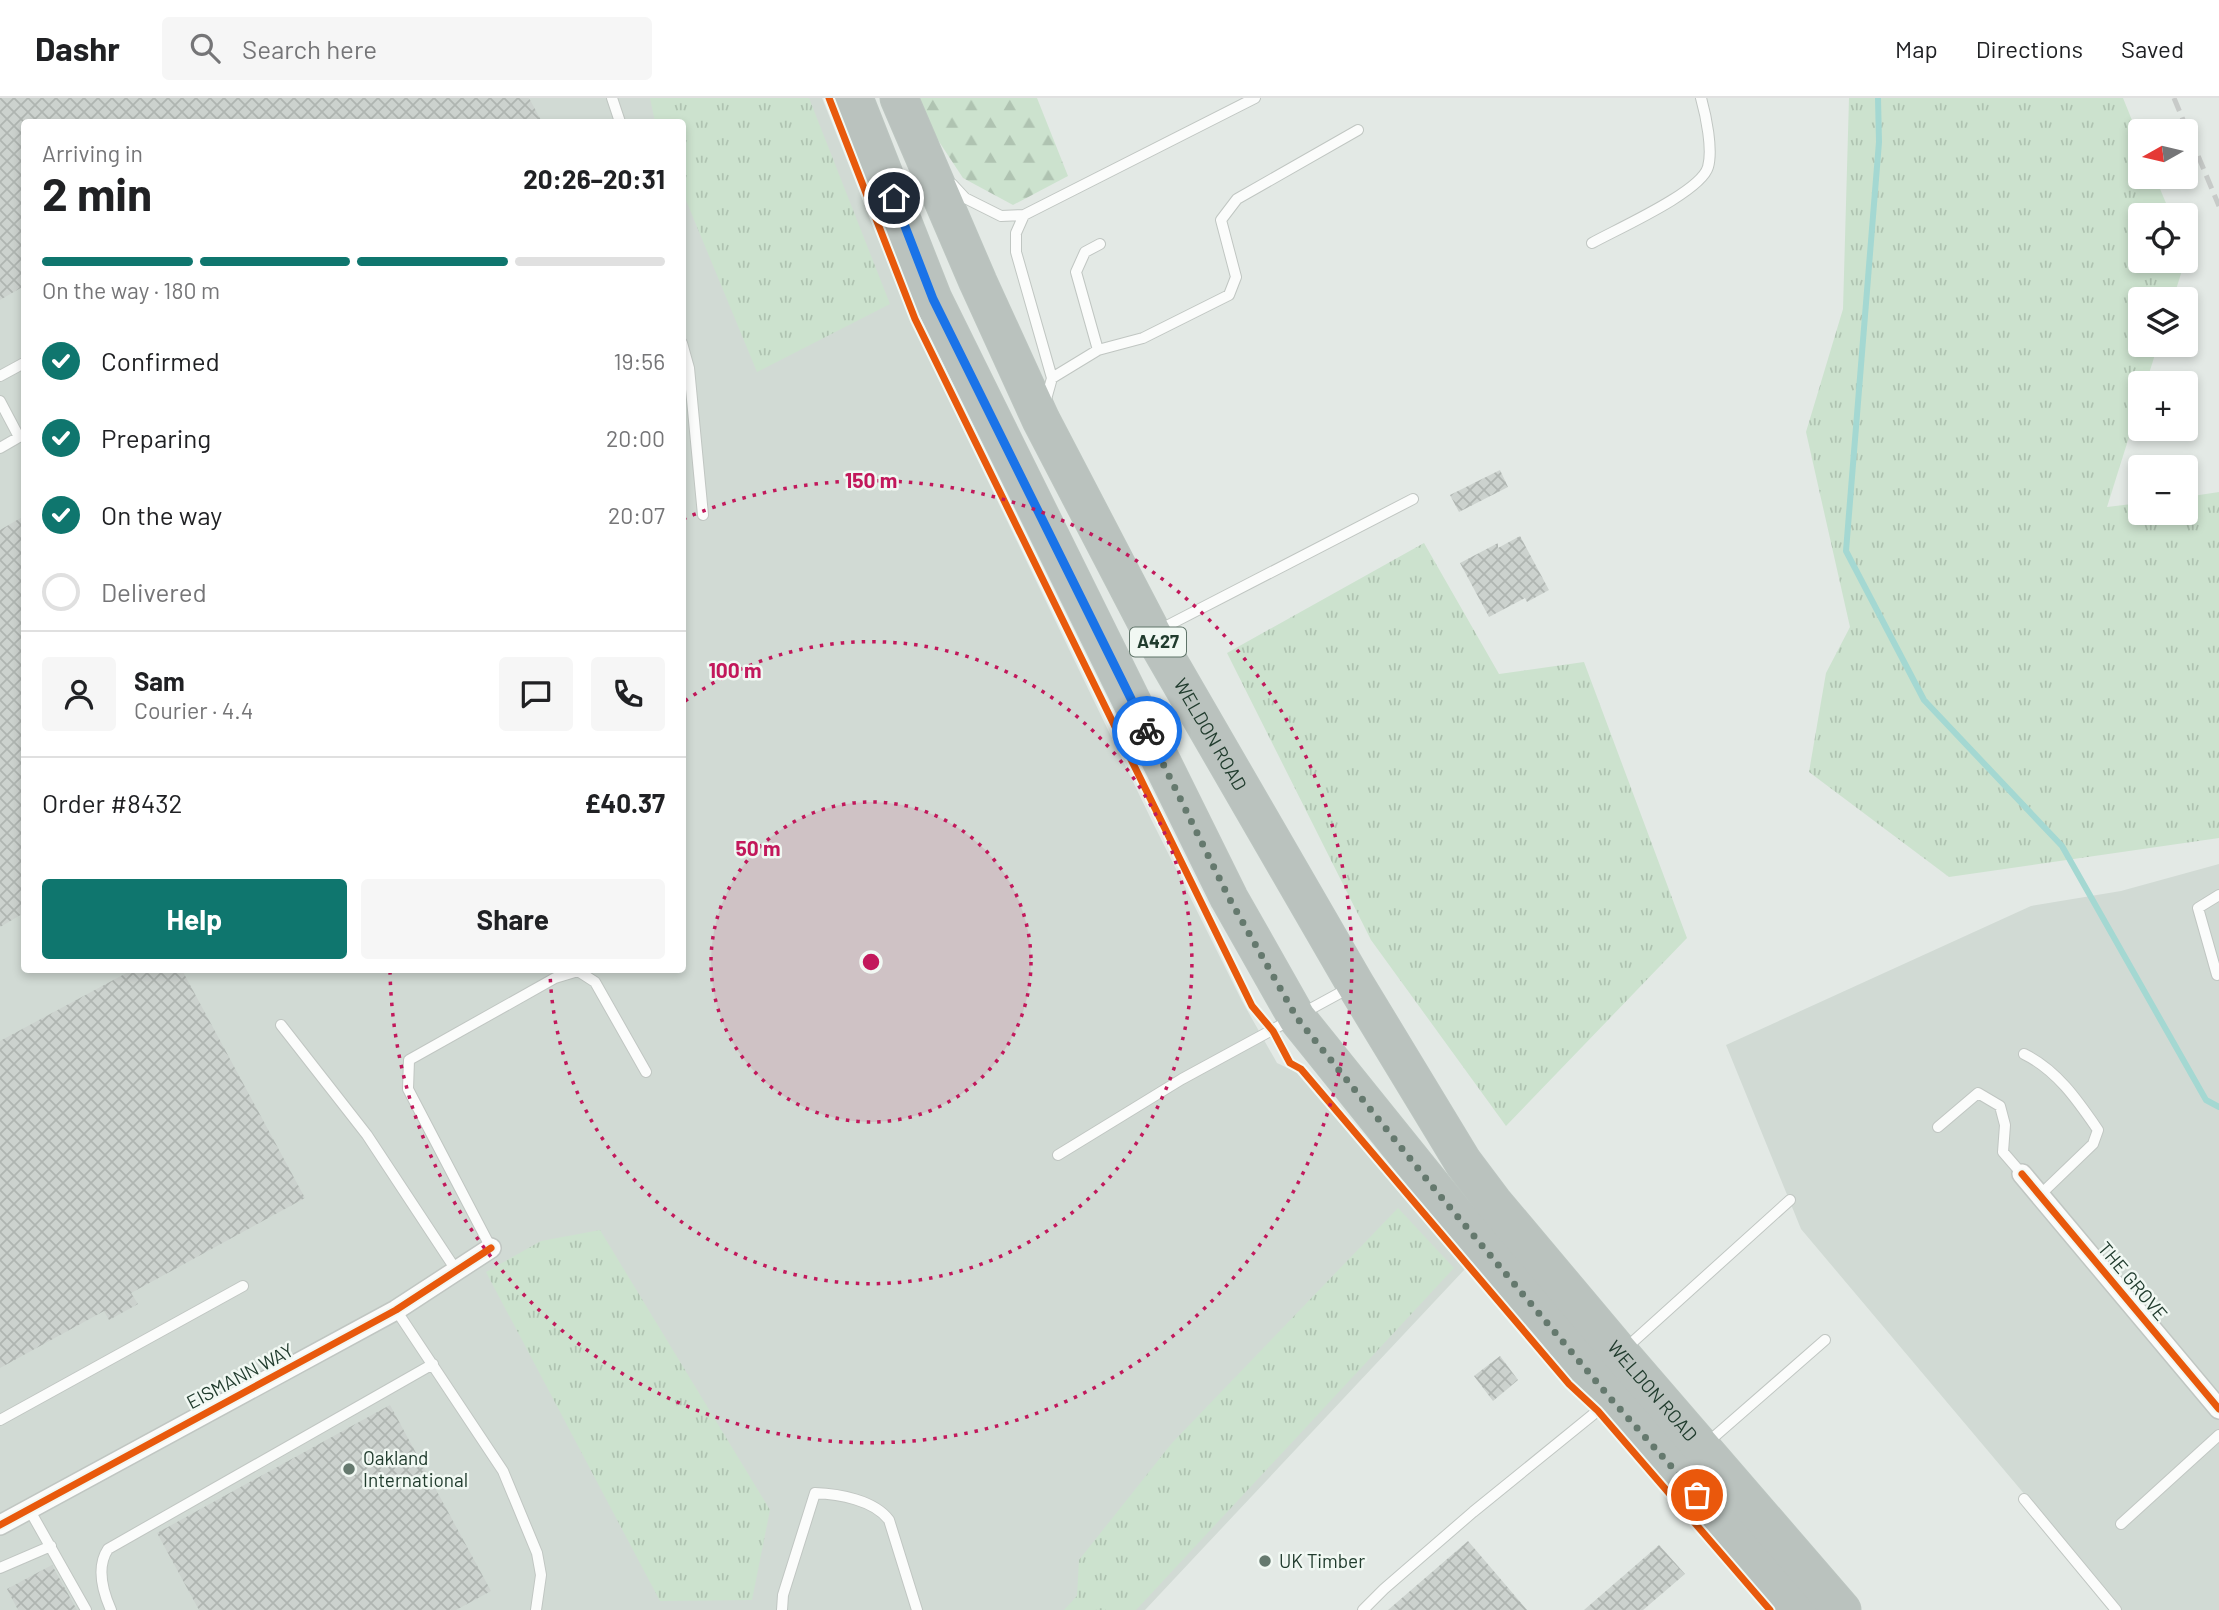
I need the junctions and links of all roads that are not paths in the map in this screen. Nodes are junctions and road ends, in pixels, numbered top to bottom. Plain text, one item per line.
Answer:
1 (612, 98) edge
2 (854, 98) edge
3 (1255, 98) edge
4 (1701, 98) edge
5 (901, 103) edge
6 (619, 119) edge
7 (1358, 130) dead end
8 (1024, 215) junction
9 (1592, 243) dead end
10 (1100, 244) dead end
11 (1098, 350) junction
12 (686, 357) edge
13 (21, 365) edge
14 (0, 376) edge
15 (1052, 378) junction
16 (0, 401) edge
17 (1039, 426) junction
18 (0, 449) edge
19 (1413, 499) dead end
20 (703, 515) dead end
21 (1152, 633) junction
22 (2219, 895) edge
23 (571, 973) edge
24 (581, 973) edge
25 (2217, 975) dead end
26 (1355, 984) junction
27 (1297, 1018) junction
28 (281, 1025) dead end
29 (2024, 1054) dead end
30 (646, 1072) dead end
31 (1938, 1127) dead end
32 (1058, 1155) dead end
33 (2022, 1174) joint
34 (2041, 1194) junction
35 (1790, 1200) dead end
36 (491, 1248) joint
37 (456, 1270) junction
38 (243, 1286) dead end
39 (396, 1310) junction
40 (1825, 1340) dead end
41 (1620, 1353) junction
42 (433, 1364) junction
43 (1611, 1399) junction
44 (2219, 1409) edge
45 (0, 1420) edge
46 (2219, 1435) edge
47 (1702, 1448) junction
48 (2024, 1499) dead end
49 (29, 1509) junction
50 (2121, 1524) dead end
51 (0, 1525) edge
52 (51, 1546) junction
53 (0, 1568) edge
54 (86, 1610) edge
55 (111, 1610) edge
56 (536, 1610) edge
57 (782, 1610) edge
58 (917, 1610) edge
59 (1363, 1610) edge
60 (1800, 1610) edge
61 (1842, 1610) edge
62 (2116, 1610) edge

1 - 6 lane
2 - 27 highway, A427
3 - 8 lane
4 - 9 lane
5 - 8 lane
5 - 17 highway, WELDON ROAD / A427
7 - 11 lane
8 - 15 lane
10 - 11 lane
11 - 15 lane
12 - 20 lane
13 - 14 lane
15 - 17 lane
16 - 18 lane
17 - 21 highway, WELDON ROAD / A427
19 - 21 lane
21 - 26 highway, WELDON ROAD / A427
22 - 25 lane
23 - 36 lane
24 - 30 lane
26 - 27 lane
26 - 41 highway, WELDON ROAD / A427
27 - 32 lane
27 - 43 highway, WELDON ROAD / A427
28 - 37 lane
29 - 34 lane
31 - 33 lane
33 - 34 street, THE GROVE
34 - 44 street, THE GROVE
35 - 41 lane
36 - 37 street, EISMANN WAY
37 - 39 street, EISMANN WAY
38 - 45 lane
39 - 42 lane
39 - 49 street, EISMANN WAY
40 - 47 lane
41 - 47 highway, WELDON ROAD / A427
42 - 55 lane
42 - 56 lane
43 - 59 lane
43 - 60 highway, WELDON ROAD / A427
46 - 50 lane
47 - 61 highway, WELDON ROAD / A427
48 - 62 lane
49 - 51 street, EISMANN WAY
49 - 52 lane
52 - 53 lane
52 - 54 lane
57 - 58 lane

